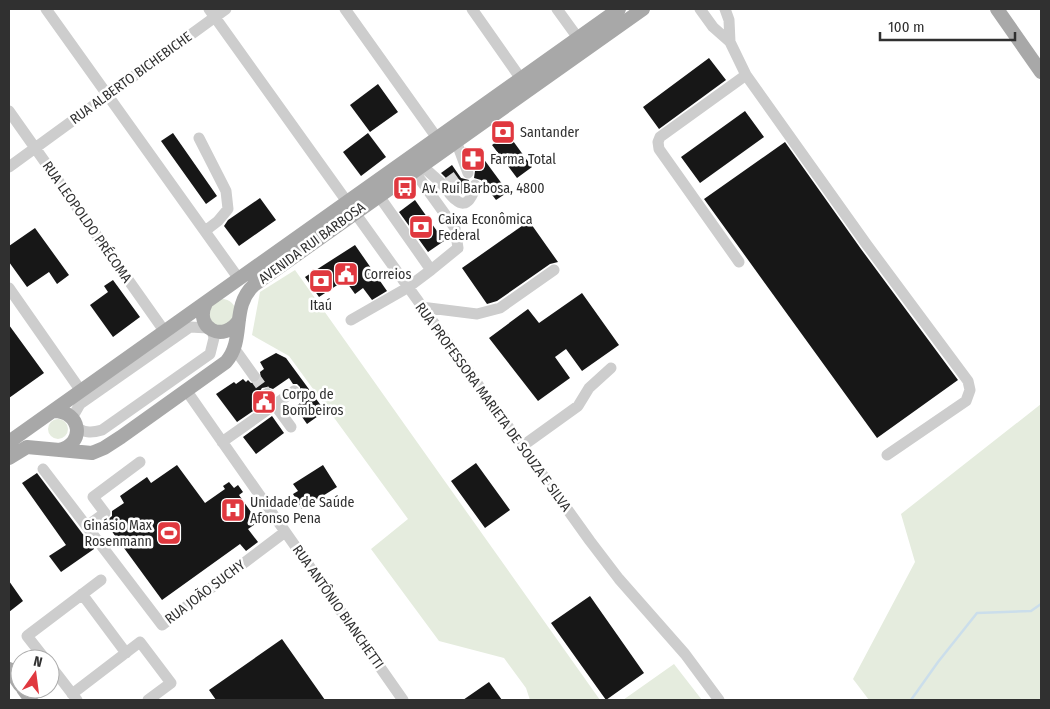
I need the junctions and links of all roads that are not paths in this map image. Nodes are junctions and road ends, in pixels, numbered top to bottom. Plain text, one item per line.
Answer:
1 (46, 9) edge
2 (226, 9) edge
3 (345, 9) edge
4 (472, 9) edge
5 (556, 9) edge
6 (619, 9) edge
7 (643, 9) edge
8 (700, 9) edge
9 (725, 9) edge
10 (999, 9) edge
11 (212, 13) edge
12 (578, 38) junction
13 (730, 42) junction
14 (1041, 72) edge
15 (746, 75) junction
16 (525, 84) junction
17 (108, 95) junction
18 (9, 111) edge
19 (199, 138) dead end
20 (437, 138) junction
21 (456, 141) junction
22 (35, 148) junction
23 (9, 167) edge
24 (418, 168) junction
25 (464, 173) dead end
26 (475, 185) dead end
27 (379, 196) junction
28 (350, 207) junction
29 (205, 231) junction
30 (739, 262) dead end
31 (432, 270) junction
32 (554, 270) dead end
33 (239, 280) junction
34 (9, 288) edge
35 (407, 288) junction
36 (210, 300) junction
37 (421, 307) junction
38 (239, 315) junction
39 (351, 320) dead end
40 (210, 329) junction
41 (165, 332) junction
42 (234, 348) junction
43 (611, 368) dead end
44 (254, 376) tunnel mouth
45 (186, 390) junction
46 (82, 391) junction
47 (294, 391) dead end
48 (266, 394) tunnel mouth
49 (275, 405) junction
50 (54, 411) junction
51 (40, 419) junction
52 (74, 423) junction
53 (291, 427) dead end
54 (9, 442) edge
55 (222, 442) junction
56 (521, 447) junction
57 (55, 450) junction
58 (887, 455) dead end
59 (9, 458) edge
60 (140, 462) dead end
61 (43, 469) dead end
62 (87, 526) junction
63 (285, 532) junction
64 (101, 580) dead end
65 (82, 594) junction
66 (37, 649) edge
67 (126, 652) junction
68 (60, 679) edge
69 (74, 697) edge
70 (148, 700) edge
71 (404, 700) edge
72 (719, 700) edge

1 - 17 street
2 - 11 street, RUA ALBERTO BICHEBICHE
3 - 20 street
4 - 16 street
5 - 12 street
6 - 12 main road, AVENIDA RUI BARBOSA
7 - 16 main road, AVENIDA RUI BARBOSA
8 - 13 street
9 - 13 street
10 - 14 main road
11 - 17 street, RUA ALBERTO BICHEBICHE
11 - 28 street, RUA PROFESSORA MARIETA DE SOUZA E SILVA
12 - 16 main road, AVENIDA RUI BARBOSA
13 - 15 street
15 - 30 street
15 - 58 street
16 - 20 main road, AVENIDA RUI BARBOSA
16 - 21 main road, AVENIDA RUI BARBOSA
17 - 22 street, RUA ALBERTO BICHEBICHE
17 - 29 street
18 - 22 street, RUA LEOPOLDO PRÉCOMA
19 - 29 street
20 - 28 main road, AVENIDA RUI BARBOSA
21 - 24 main road, AVENIDA RUI BARBOSA
21 - 25 street
22 - 23 street, RUA ALBERTO BICHEBICHE
22 - 41 street, RUA LEOPOLDO PRÉCOMA
24 - 26 street
24 - 27 main road, AVENIDA RUI BARBOSA
24 - 31 street
27 - 28 main road, AVENIDA RUI BARBOSA
27 - 31 street
28 - 33 main road, AVENIDA RUI BARBOSA
28 - 35 street, RUA PROFESSORA MARIETA DE SOUZA E SILVA
28 - 38 main road, AVENIDA RUI BARBOSA
29 - 33 street
31 - 35 street
32 - 37 street
33 - 36 main road, AVENIDA RUI BARBOSA
34 - 46 street
35 - 37 street, RUA PROFESSORA MARIETA DE SOUZA E SILVA
35 - 39 street
36 - 38 main road
36 - 40 main road
36 - 41 main road, AVENIDA RUI BARBOSA
37 - 56 street, RUA PROFESSORA MARIETA DE SOUZA E SILVA
38 - 40 main road
38 - 42 main road, AVENIDA RUI BARBOSA
40 - 52 street
40 - 52 street
41 - 46 main road, AVENIDA RUI BARBOSA
42 - 44 street
42 - 45 main road, AVENIDA RUI BARBOSA
43 - 56 street
45 - 55 street, RUA ANTÔNIO BIANCHETTI
45 - 57 main road, AVENIDA RUI BARBOSA
46 - 50 main road, AVENIDA RUI BARBOSA
47 - 49 street
48 - 49 street
49 - 53 street
49 - 55 street
50 - 51 main road, AVENIDA RUI BARBOSA
50 - 52 main road
51 - 54 main road, AVENIDA RUI BARBOSA
51 - 57 main road
52 - 57 main road
55 - 63 street, RUA ANTÔNIO BIANCHETTI
56 - 72 street, RUA PROFESSORA MARIETA DE SOUZA E SILVA
57 - 59 main road, AVENIDA RUI BARBOSA
60 - 62 street
61 - 62 street, RUA JOÃO SUCHY
62 - 63 street, RUA JOÃO SUCHY
63 - 71 street, RUA ANTÔNIO BIANCHETTI
64 - 65 street
65 - 66 street
65 - 67 street
67 - 69 street
67 - 70 street
68 - 69 street

